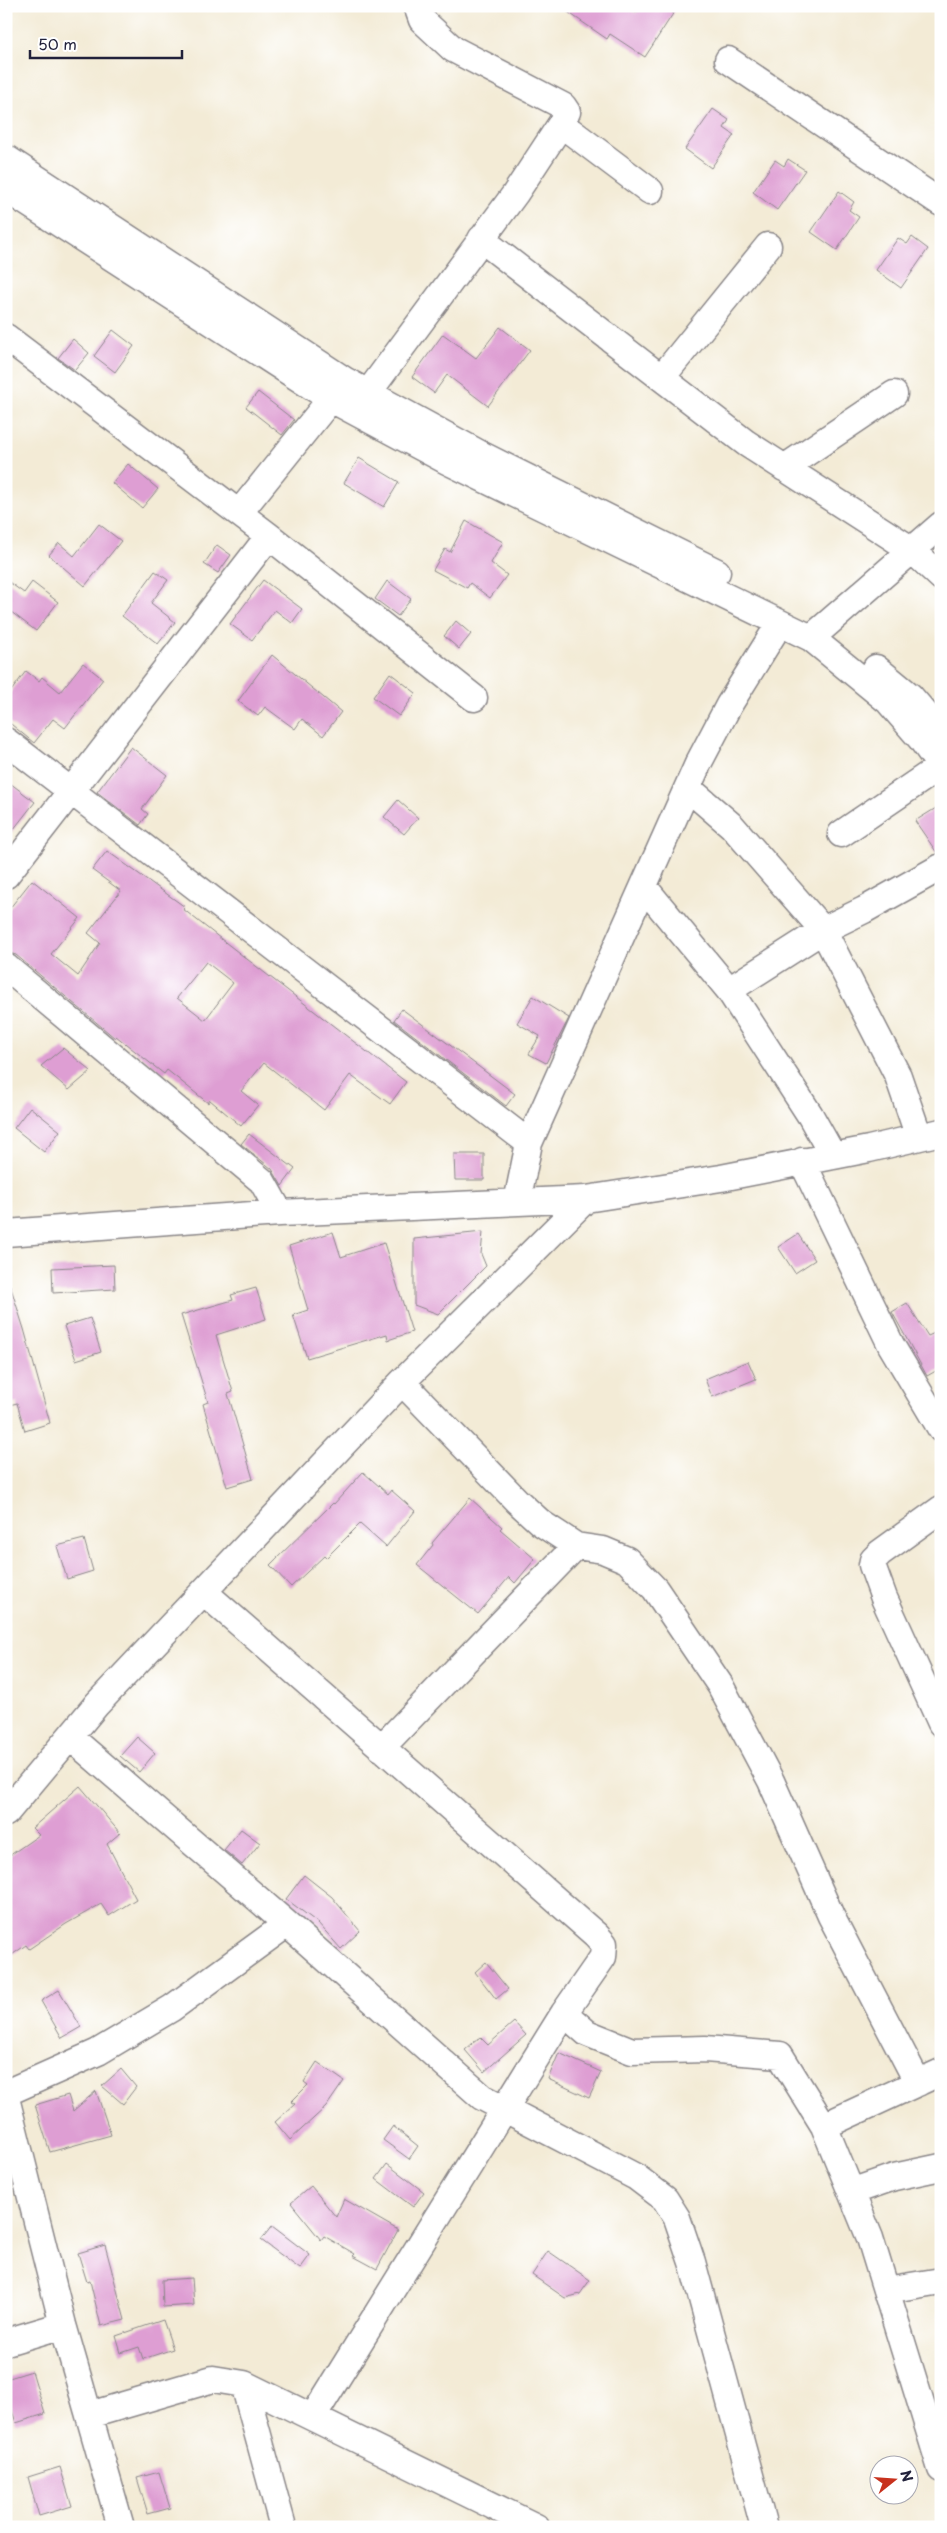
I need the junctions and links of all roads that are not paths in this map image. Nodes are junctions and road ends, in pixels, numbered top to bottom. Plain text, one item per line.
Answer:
1 (417, 6) edge
2 (728, 60) dead end
3 (561, 124) junction
4 (6, 158) edge
5 (6, 188) edge
6 (650, 191) dead end
7 (941, 203) edge
8 (481, 239) junction
9 (768, 246) dead end
10 (6, 337) edge
11 (662, 377) junction
12 (348, 391) junction
13 (894, 394) dead end
14 (784, 468) junction
15 (239, 513) junction
16 (941, 525) edge
17 (269, 536) junction
18 (912, 550) junction
19 (941, 577) edge
20 (780, 623) junction
21 (818, 632) junction
22 (910, 696) junction
23 (474, 698) dead end
24 (941, 712) edge
25 (941, 732) edge
26 (6, 741) edge
27 (941, 767) edge
28 (688, 788) junction
29 (71, 792) junction
30 (841, 834) dead end
31 (941, 868) edge
32 (6, 875) edge
33 (644, 887) junction
34 (822, 930) junction
35 (6, 967) edge
36 (729, 990) junction
37 (930, 1135) edge
38 (529, 1143) junction
39 (833, 1156) junction
40 (802, 1161) junction
41 (586, 1199) junction
42 (517, 1202) junction
43 (280, 1213) junction
44 (6, 1233) edge
45 (402, 1382) junction
46 (941, 1429) edge
47 (941, 1509) edge
48 (576, 1546) junction
49 (205, 1593) junction
50 (941, 1723) edge
51 (70, 1737) junction
52 (381, 1748) junction
53 (8, 1807) edge
54 (287, 1924) junction
55 (564, 2013) junction
56 (929, 2078) edge
57 (6, 2093) edge
58 (6, 2098) edge
59 (504, 2109) junction
60 (824, 2126) junction
61 (941, 2167) edge
62 (851, 2192) junction
63 (941, 2281) edge
64 (886, 2290) junction
65 (63, 2325) junction
66 (6, 2342) edge
67 (244, 2384) junction
68 (90, 2415) junction
69 (313, 2417) junction
70 (941, 2469) edge
71 (121, 2527) edge
72 (283, 2527) edge
73 (536, 2527) edge
74 (764, 2527) edge

1 - 3 street
2 - 7 street
3 - 6 street
3 - 8 street
4 - 12 street
5 - 12 street
8 - 11 street
8 - 12 street
9 - 11 street
10 - 15 street
11 - 14 street
12 - 15 street
12 - 20 street
12 - 21 street
13 - 14 street
14 - 18 street
15 - 17 street
16 - 18 street
17 - 23 street
17 - 29 street
18 - 19 street
18 - 21 street
20 - 21 street
20 - 28 street
21 - 22 street
21 - 27 street
22 - 24 street
22 - 25 street
26 - 29 street
27 - 30 street
28 - 33 street
28 - 34 street
29 - 32 street
29 - 38 street
31 - 34 street
33 - 36 street
33 - 38 street
34 - 36 street
34 - 37 street
35 - 43 street
36 - 39 street
37 - 39 street
38 - 42 street
39 - 40 street
40 - 41 street
40 - 46 street
41 - 42 street
41 - 45 street
42 - 43 street
43 - 44 street
45 - 48 street
45 - 49 street
47 - 50 street
48 - 52 street
48 - 56 street
49 - 51 street
49 - 52 street
51 - 53 street
51 - 54 street
52 - 55 street
54 - 57 street
54 - 59 street
55 - 59 street
55 - 60 street
56 - 60 street
58 - 65 street
59 - 69 street
59 - 74 street
60 - 62 street
61 - 62 street
62 - 64 street
63 - 64 street
64 - 70 street
65 - 66 street
65 - 68 street
67 - 68 street
67 - 69 street
67 - 72 street
68 - 71 street
69 - 73 street

